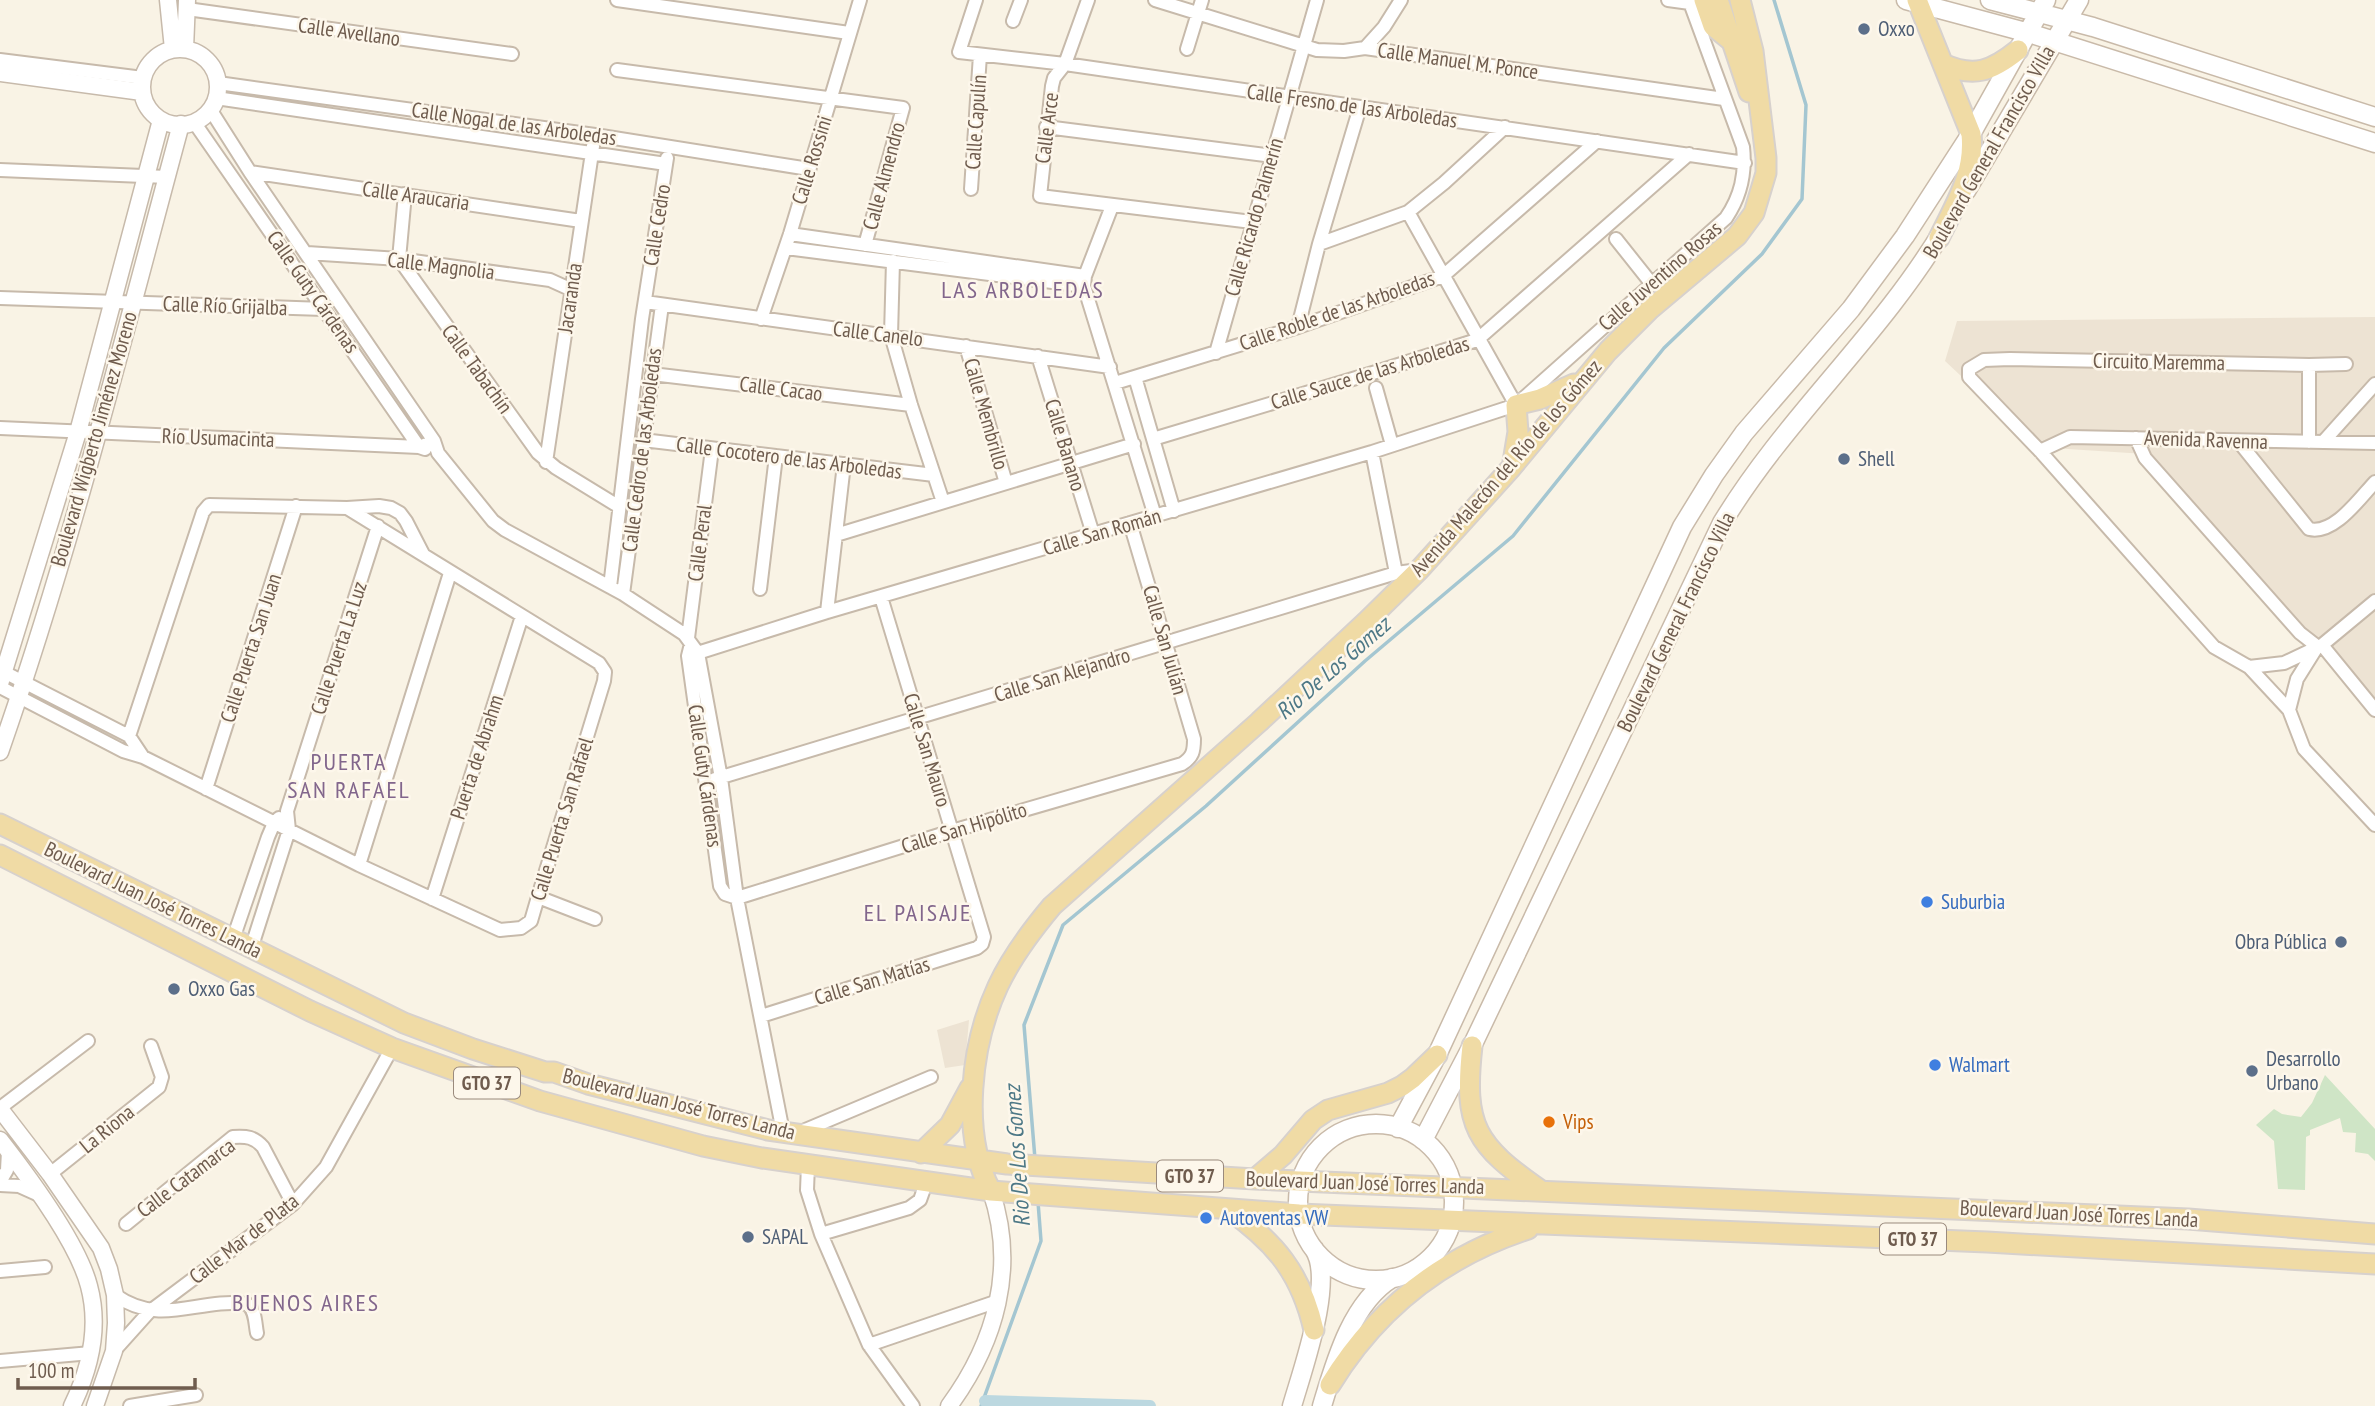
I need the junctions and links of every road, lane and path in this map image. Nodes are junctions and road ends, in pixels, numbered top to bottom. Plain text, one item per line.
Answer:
1 (167, 0) edge
2 (617, 0) edge
3 (860, 0) edge
4 (976, 0) edge
5 (1021, 0) edge
6 (1088, 0) edge
7 (1156, 0) edge
8 (1317, 0) edge
9 (1401, 0) edge
10 (1668, 0) edge
11 (1718, 0) edge
12 (1741, 0) edge
13 (1990, 0) edge
14 (2082, 0) edge
15 (1694, 1) edge
16 (1914, 1) edge
17 (187, 5) edge
18 (1200, 6) edge
19 (2043, 7) edge
20 (2067, 20) junction
21 (1013, 21) dead end
22 (2093, 27) junction
23 (849, 33) junction
24 (2029, 33) junction
25 (2054, 42) junction
26 (1734, 44) junction
27 (1303, 47) junction
28 (1365, 48) junction
29 (179, 49) junction
30 (1187, 49) dead end
31 (2018, 50) junction
32 (512, 54) dead end
33 (980, 55) junction
34 (0, 60) edge
35 (1065, 64) junction
36 (1943, 64) junction
37 (617, 70) dead end
38 (0, 73) edge
39 (142, 85) junction
40 (215, 97) junction
41 (832, 98) junction
42 (1287, 98) junction
43 (1724, 99) junction
44 (1360, 107) junction
45 (2375, 117) edge
46 (161, 120) junction
47 (188, 123) junction
48 (1046, 127) junction
49 (1505, 127) junction
50 (1971, 134) junction
51 (595, 135) junction
52 (1764, 138) junction
53 (1597, 141) junction
54 (2375, 144) edge
55 (669, 148) junction
56 (592, 153) junction
57 (1689, 154) junction
58 (1273, 156) junction
59 (1745, 163) junction
60 (666, 164) junction
61 (809, 169) junction
62 (0, 170) edge
63 (250, 172) junction
64 (145, 176) junction
65 (167, 177) junction
66 (971, 189) dead end
67 (405, 194) junction
68 (1112, 206) junction
69 (1408, 212) junction
70 (581, 220) junction
71 (1252, 222) junction
72 (790, 234) junction
73 (1939, 237) junction
74 (1616, 239) dead end
75 (1318, 244) junction
76 (865, 245) junction
77 (786, 248) junction
78 (307, 253) junction
79 (399, 259) junction
80 (893, 261) junction
81 (1443, 276) junction
82 (1084, 281) junction
83 (1651, 283) junction
84 (572, 290) junction
85 (0, 298) edge
86 (645, 302) junction
87 (111, 303) junction
88 (132, 303) junction
89 (662, 305) junction
90 (324, 309) junction
91 (761, 319) junction
92 (1298, 327) junction
93 (891, 335) junction
94 (1477, 340) junction
95 (966, 346) junction
96 (1216, 353) junction
97 (1038, 356) junction
98 (2346, 364) dead end
99 (2309, 365) junction
100 (1110, 367) junction
101 (652, 374) junction
102 (1135, 377) junction
103 (1582, 380) junction
104 (1115, 383) junction
105 (2375, 384) edge
106 (1376, 387) dead end
107 (911, 405) junction
108 (1516, 405) junction
109 (0, 428) edge
110 (78, 432) junction
111 (99, 433) junction
112 (2136, 438) junction
113 (1153, 439) junction
114 (643, 440) junction
115 (2239, 442) junction
116 (2309, 442) junction
117 (2323, 442) junction
118 (2375, 443) edge
119 (1134, 444) junction
120 (1392, 445) junction
121 (419, 447) junction
122 (436, 447) junction
123 (712, 449) junction
124 (2040, 451) junction
125 (1372, 452) junction
126 (776, 456) junction
127 (546, 462) junction
128 (1070, 463) junction
129 (844, 464) junction
130 (1511, 468) junction
131 (934, 475) junction
132 (2375, 482) edge
133 (1006, 483) junction
134 (943, 502) junction
135 (296, 506) junction
136 (618, 506) junction
137 (347, 508) junction
138 (1174, 511) junction
139 (1155, 516) junction
140 (1130, 523) junction
141 (378, 526) junction
142 (1093, 534) junction
143 (836, 535) junction
144 (425, 558) junction
145 (1419, 570) junction
146 (450, 573) junction
147 (1396, 573) junction
148 (610, 587) junction
149 (760, 589) dead end
150 (623, 594) junction
151 (880, 597) junction
152 (2375, 601) edge
153 (827, 612) junction
154 (522, 616) junction
155 (1167, 644) junction
156 (2320, 645) junction
157 (691, 647) junction
158 (2249, 667) junction
159 (1, 681) edge
160 (22, 690) junction
161 (64, 703) junction
162 (2375, 709) edge
163 (2288, 710) junction
164 (59, 718) junction
165 (918, 719) junction
166 (129, 736) junction
167 (0, 752) edge
168 (143, 757) junction
169 (1191, 758) joint
170 (721, 778) junction
171 (706, 782) junction
172 (206, 789) junction
173 (286, 811) junction
174 (274, 822) junction
175 (0, 824) edge
176 (2375, 825) edge
177 (289, 830) junction
178 (952, 831) junction
179 (0, 855) edge
180 (359, 865) junction
181 (538, 897) junction
182 (737, 898) junction
183 (432, 899) junction
184 (595, 919) dead end
185 (233, 939) junction
186 (982, 944) joint
187 (251, 949) junction
188 (761, 1016) junction
189 (88, 1041) dead end
190 (151, 1046) dead end
191 (1472, 1046) junction
192 (392, 1048) junction
193 (1437, 1055) junction
194 (931, 1077) dead end
195 (974, 1081) junction
196 (0, 1109) edge
197 (1398, 1128) junction
198 (789, 1133) junction
199 (1423, 1140) junction
200 (4, 1145) edge
201 (922, 1153) junction
202 (978, 1161) junction
203 (808, 1165) junction
204 (50, 1174) junction
205 (1255, 1179) junction
206 (1301, 1181) junction
207 (0, 1183) edge
208 (926, 1183) junction
209 (1453, 1188) junction
210 (1541, 1190) junction
211 (991, 1191) junction
212 (40, 1195) junction
213 (293, 1204) junction
214 (1227, 1209) junction
215 (1299, 1214) junction
216 (1451, 1222) junction
217 (126, 1224) dead end
218 (1546, 1225) junction
219 (821, 1234) junction
220 (2375, 1234) edge
221 (1312, 1247) junction
222 (2375, 1264) edge
223 (45, 1267) dead end
224 (0, 1271) edge
225 (1392, 1278) junction
226 (115, 1295) junction
227 (998, 1301) junction
228 (149, 1312) junction
229 (1314, 1330) junction
230 (257, 1333) dead end
231 (869, 1345) junction
232 (114, 1351) junction
233 (91, 1353) junction
234 (0, 1360) edge
235 (196, 1395) dead end
236 (1325, 1397) edge
237 (1294, 1400) edge
238 (72, 1406) edge
239 (94, 1406) edge
240 (130, 1406) edge
241 (913, 1406) edge
242 (949, 1406) edge

1 - 29 street
2 - 23 street
3 - 23 street, Calle Rossini
4 - 33 street, Calle Fresno de las Arboledas
5 - 21 street
6 - 35 street, Calle Arce
7 - 18 street, Calle Manuel M. Ponce
8 - 27 street, Calle Ricardo Palmerín
9 - 28 street
10 - 15 street
11 - 26 main road
12 - 52 main road, Avenida Malecón del Río de los Gómez
13 - 19 main road
14 - 20 main road, Boulevard General Francisco Villa
14 - 22 main road
15 - 26 main road
15 - 43 street, Calle Juventino Rosas
16 - 24 main road
16 - 36 main road
17 - 29 street
17 - 32 street, Calle Avellano
18 - 27 street, Calle Manuel M. Ponce
18 - 30 street
19 - 20 main road
19 - 24 main road, Boulevard General Francisco Villa
20 - 22 main road
20 - 25 main road, Boulevard General Francisco Villa
22 - 45 main road
23 - 41 street, Calle Rossini
24 - 25 main road
24 - 31 main road, Boulevard General Francisco Villa
25 - 54 main road
25 - 73 main road, Boulevard General Francisco Villa
26 - 52 main road
27 - 28 street, Calle Manuel M. Ponce
27 - 42 street, Calle Ricardo Palmerín
28 - 43 street, Calle Manuel M. Ponce
29 - 39 street
29 - 40 street
31 - 36 main road
31 - 50 main road, Boulevard General Francisco Villa
33 - 35 street, Calle Fresno de las Arboledas
33 - 66 street, Calle Capulín
34 - 39 street
35 - 42 street, Calle Fresno de las Arboledas
35 - 48 street, Calle Arce
36 - 50 main road
37 - 41 street
38 - 39 street
39 - 46 street
40 - 47 street
40 - 51 street, Calle Nogal de las Arboledas
40 - 56 street, Calle Nogal de las Arboledas
40 - 63 street, Calle Guty Cárdenas
41 - 61 street, Calle Rossini
41 - 76 street, Calle Almendro
42 - 44 street, Calle Fresno de las Arboledas
42 - 58 street, Calle Ricardo Palmerín
43 - 59 street, Calle Juventino Rosas
44 - 49 street, Calle Fresno de las Arboledas
44 - 75 street
46 - 47 street
46 - 64 street, Boulevard Wigberto Jiménez Moreno
47 - 65 street, Boulevard Wigberto Jiménez Moreno
47 - 90 street, Calle Guty Cárdenas
48 - 58 street
48 - 68 street, Calle Arce
49 - 53 street, Calle Fresno de las Arboledas
49 - 69 street
50 - 73 main road
50 - 193 main road, Boulevard General Francisco Villa
51 - 55 street, Calle Nogal de las Arboledas
51 - 56 street, Jacaranda
52 - 103 main road, Avenida Malecón del Río de los Gómez
53 - 57 street, Calle Fresno de las Arboledas
53 - 81 street, Calle Roble de las Arboledas
55 - 60 street, Calle Cedro
55 - 61 street, Calle Nogal de las Arboledas
56 - 60 street, Calle Nogal de las Arboledas
56 - 70 street, Jacaranda
57 - 59 street, Calle Fresno de las Arboledas
57 - 94 street, Calle Sauce de las Arboledas
58 - 71 street, Calle Ricardo Palmerín
59 - 83 street, Calle Juventino Rosas
60 - 86 street, Calle Cedro
61 - 72 street, Calle Rossini
62 - 64 street
63 - 67 street, Calle Araucaria
63 - 78 street, Calle Guty Cárdenas
64 - 65 street
64 - 87 street, Boulevard Wigberto Jiménez Moreno
65 - 88 street, Boulevard Wigberto Jiménez Moreno
67 - 70 street, Calle Araucaria
67 - 79 street
68 - 71 street
68 - 82 street
69 - 75 street
69 - 81 street
70 - 84 street, Jacaranda
71 - 96 street, Calle Ricardo Palmerín
72 - 76 street
72 - 77 street, Calle Rossini
73 - 191 main road, Boulevard General Francisco Villa
74 - 83 street
75 - 92 street
76 - 82 street
77 - 80 street
77 - 91 street, Calle Rossini
78 - 79 street, Calle Magnolia
78 - 122 street, Calle Guty Cárdenas
79 - 84 street, Calle Magnolia
79 - 127 street, Calle Tabachín
80 - 82 street
80 - 93 street
81 - 92 street, Calle Roble de las Arboledas
81 - 94 street
82 - 100 street
83 - 108 street, Calle Juventino Rosas
84 - 127 street, Jacaranda
85 - 87 street, Calle Río Grijalba
86 - 89 street, Calle Canelo
86 - 136 street, Calle Cedro de las Arboledas
87 - 88 street, Calle Río Grijalba
87 - 110 street, Boulevard Wigberto Jiménez Moreno
88 - 90 street, Calle Río Grijalba
88 - 111 street, Boulevard Wigberto Jiménez Moreno
89 - 91 street, Calle Canelo
89 - 101 street, Calle Cedro de las Arboledas
90 - 121 street, Calle Guty Cárdenas
91 - 93 street, Calle Canelo
92 - 96 street, Calle Roble de las Arboledas
93 - 95 street, Calle Canelo
93 - 107 street
94 - 108 street
94 - 113 street, Calle Sauce de las Arboledas
95 - 97 street, Calle Canelo
95 - 133 street, Calle Membrillo
96 - 102 street, Calle Roble de las Arboledas
97 - 100 street, Calle Canelo
97 - 128 street, Calle Banano
98 - 99 street, Circuito Maremma
99 - 116 street
99 - 124 street, Circuito Maremma
100 - 104 street
101 - 107 street, Calle Cacao
101 - 114 street, Calle Cedro de las Arboledas
102 - 104 street, Calle Roble de las Arboledas
102 - 113 street
103 - 108 main road
103 - 130 main road, Avenida Malecón del Río de los Gómez
104 - 119 street
105 - 117 street
106 - 120 street
107 - 131 street
108 - 120 street, Calle San Román
108 - 130 main road
109 - 110 street, Río Usumacinta
110 - 111 street, Río Usumacinta
110 - 159 street, Boulevard Wigberto Jiménez Moreno
111 - 121 street, Río Usumacinta
111 - 160 street, Boulevard Wigberto Jiménez Moreno
112 - 115 street, Avenida Ravenna
112 - 124 street, Avenida Ravenna
112 - 156 street
113 - 138 street
114 - 123 street, Calle Cocotero de las Arboledas
114 - 150 street, Calle Cedro de las Arboledas
115 - 116 street, Avenida Ravenna
115 - 132 street
116 - 117 street, Avenida Ravenna
117 - 118 street, Avenida Ravenna
119 - 128 street
119 - 139 street
120 - 125 street, Calle San Román
121 - 122 street
122 - 148 street, Calle Guty Cárdenas
123 - 126 street, Calle Cocotero de las Arboledas
123 - 157 street, Calle Peral
124 - 158 street
125 - 138 street, Calle San Román
125 - 147 street
126 - 129 street, Calle Cocotero de las Arboledas
126 - 149 street
127 - 136 street, Calle Tabachín
128 - 133 street
128 - 142 street, Calle Banano
129 - 131 street, Calle Cocotero de las Arboledas
129 - 143 street
130 - 145 main road, Avenida Malecón del Río de los Gómez
131 - 134 street
133 - 134 street
134 - 143 street
135 - 137 street, Calle Puerta San Rafael
135 - 166 street, Calle Puerta San Rafael
135 - 172 street, Calle Puerta San Juan
136 - 148 street, Calle Cedro de las Arboledas
137 - 141 street, Calle Puerta San Rafael
137 - 144 street, Calle Puerta San Rafael
138 - 139 street, Calle San Román
139 - 140 street, Calle San Román
140 - 142 street, Calle San Román
140 - 155 street, Calle San Julián
141 - 144 street, Calle Puerta San Rafael
141 - 173 street, Calle Puerta La Luz
142 - 151 street, Calle San Román
143 - 153 street
144 - 146 street, Calle Puerta San Rafael
145 - 147 street, Calle San Alejandro
145 - 195 main road, Avenida Malecón del Río de los Gómez
146 - 154 street, Calle Puerta San Rafael
146 - 180 street
147 - 155 street, Calle San Alejandro
148 - 150 street, Calle Guty Cárdenas
150 - 157 street, Calle Guty Cárdenas
151 - 153 street, Calle San Román
151 - 165 street, Calle San Mauro
152 - 156 street
153 - 157 street, Calle San Román
154 - 181 street, Calle Puerta San Rafael
154 - 183 street, Puerta de Abrahm
155 - 165 street, Calle San Alejandro
155 - 169 street, Calle San Julián
156 - 158 street
156 - 162 street
156 - 163 street
157 - 170 street, Calle Guty Cárdenas
157 - 171 street, Calle Guty Cárdenas
158 - 163 street
159 - 160 street, Calle Puerta San Rafael
160 - 161 street, Calle Puerta San Rafael
160 - 164 street, Calle Puerta San Rafael
160 - 167 street, Boulevard Wigberto Jiménez Moreno
161 - 164 street
161 - 166 street, Calle Puerta San Rafael
163 - 176 street
164 - 168 street, Calle Puerta San Rafael
165 - 170 street, Calle San Alejandro
165 - 178 street, Calle San Mauro
166 - 168 street, Calle Puerta San Rafael
168 - 172 street, Calle Puerta San Rafael
169 - 178 street, Calle San Hipólito
170 - 171 street, Calle San Alejandro
170 - 182 street, Calle Guty Cárdenas
171 - 182 street, Calle Guty Cárdenas
172 - 174 street, Calle Puerta San Rafael
173 - 174 street, Calle Puerta La Luz
173 - 177 street, Calle Puerta La Luz
174 - 177 street, Calle Puerta San Rafael
174 - 185 street, Calle Puerta La Luz
175 - 185 main road, Boulevard Juan José Torres Landa / GTO 37
177 - 180 street, Calle Puerta San Rafael
177 - 187 street, Calle Puerta La Luz
178 - 182 street, Calle San Hipólito
178 - 186 street, Calle San Mauro
179 - 192 main road, Boulevard Juan José Torres Landa / GTO 37
180 - 183 street, Calle Puerta San Rafael
181 - 183 street, Calle Puerta San Rafael
181 - 184 street
182 - 188 street, Calle Guty Cárdenas
185 - 187 main road, Boulevard Juan José Torres Landa / GTO 37
186 - 188 street, Calle San Matías
187 - 198 main road, Boulevard Juan José Torres Landa / GTO 37
188 - 198 street, Calle Guty Cárdenas
189 - 196 street
190 - 204 street, La Riona
191 - 199 main road, Boulevard General Francisco Villa
191 - 210 main road
192 - 203 main road, Boulevard Juan José Torres Landa / GTO 37
192 - 213 street, Calle Mar de Plata
193 - 197 main road, Boulevard General Francisco Villa
193 - 205 main road
194 - 198 street
195 - 201 main road
195 - 202 main road
196 - 204 street
197 - 199 main road
197 - 206 main road
198 - 201 main road, Boulevard Juan José Torres Landa / GTO 37
199 - 209 main road
200 - 207 street
200 - 212 street
201 - 202 main road, Boulevard Juan José Torres Landa / GTO 37
202 - 205 main road, Boulevard Juan José Torres Landa / GTO 37
202 - 211 main road
203 - 208 main road, Boulevard Juan José Torres Landa / GTO 37
203 - 219 street
204 - 226 street
205 - 206 main road, Boulevard Juan José Torres Landa / GTO 37
206 - 209 main road, Boulevard Juan José Torres Landa / GTO 37
206 - 215 main road
207 - 212 street
208 - 211 main road, Boulevard Juan José Torres Landa / GTO 37
208 - 219 street
209 - 210 main road, Boulevard Juan José Torres Landa / GTO 37
209 - 216 main road
210 - 220 main road, Boulevard Juan José Torres Landa / GTO 37
211 - 214 main road, Boulevard Juan José Torres Landa / GTO 37
211 - 227 street
212 - 233 street
213 - 217 street, Calle Catamarca
213 - 228 street, Calle Mar de Plata
214 - 215 main road, Boulevard Juan José Torres Landa / GTO 37
214 - 229 main road
215 - 216 main road, Boulevard Juan José Torres Landa / GTO 37
215 - 221 main road
216 - 218 main road, Boulevard Juan José Torres Landa / GTO 37
216 - 225 main road
218 - 222 main road, Boulevard Juan José Torres Landa / GTO 37
218 - 236 main road
219 - 231 street
221 - 225 main road
221 - 229 main road
223 - 224 street
225 - 236 main road
226 - 228 street
226 - 232 street
227 - 231 street
227 - 242 street
228 - 230 street
228 - 232 street, Calle Mar de Plata
229 - 237 main road
231 - 241 street
232 - 239 street
233 - 234 street
233 - 238 street
235 - 240 street

